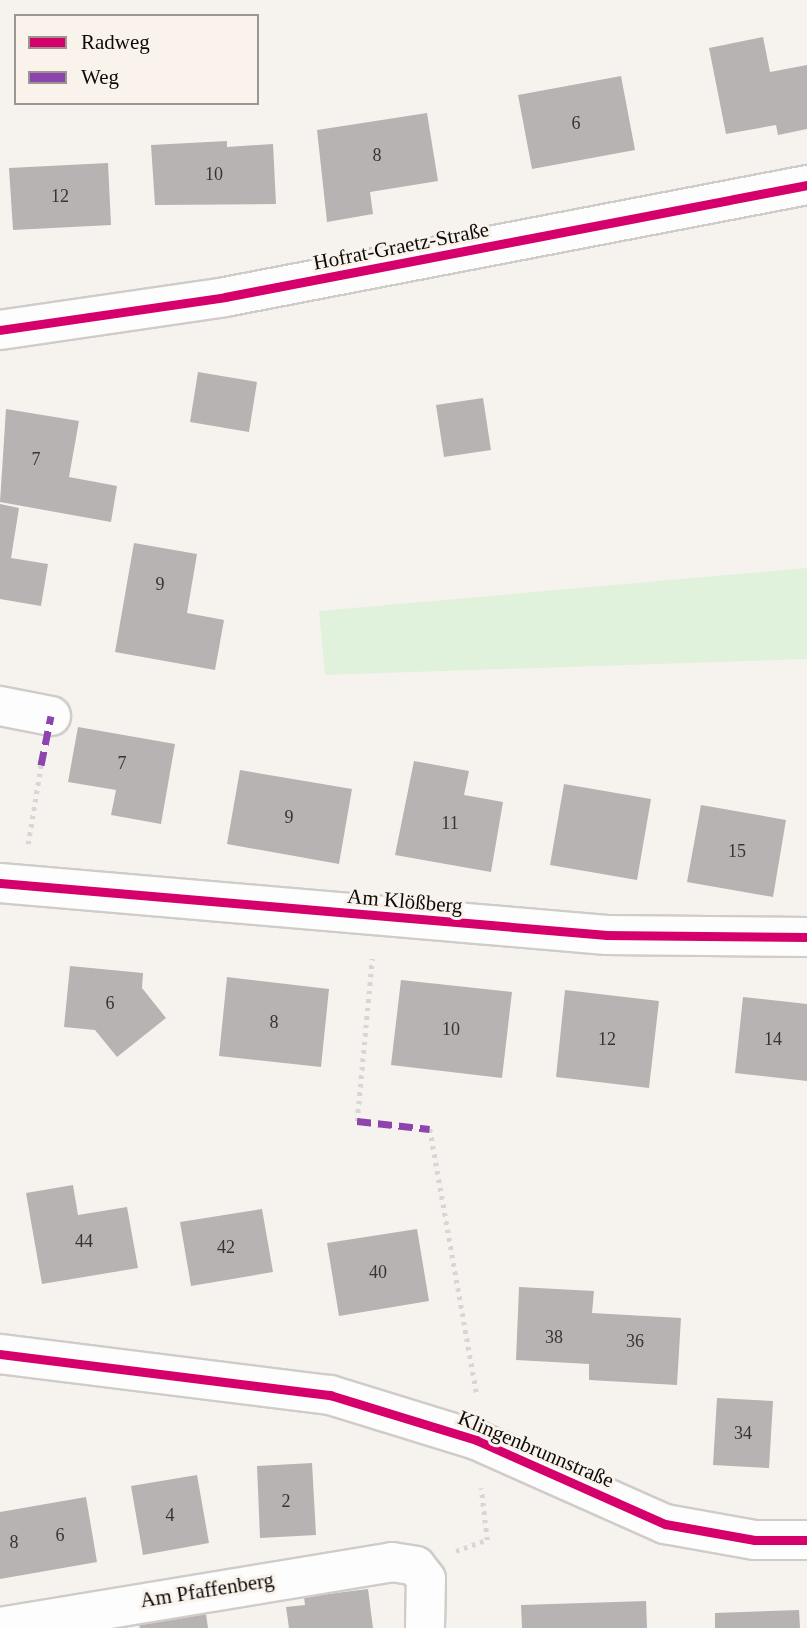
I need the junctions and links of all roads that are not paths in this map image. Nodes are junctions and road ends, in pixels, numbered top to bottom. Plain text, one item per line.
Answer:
1 (807, 184) edge
2 (0, 330) edge
3 (0, 706) edge
4 (51, 716) dead end
5 (11, 884) edge
6 (807, 937) edge
7 (0, 1354) edge
8 (807, 1540) edge
9 (0, 1628) edge
10 (425, 1628) edge

1 - 2 street, Hofrat-Graetz-Straße
3 - 4 street
5 - 6 street, Am Klößberg
7 - 8 street, Klingenbrunnstraße
9 - 10 street, Am Pfaffenberg

